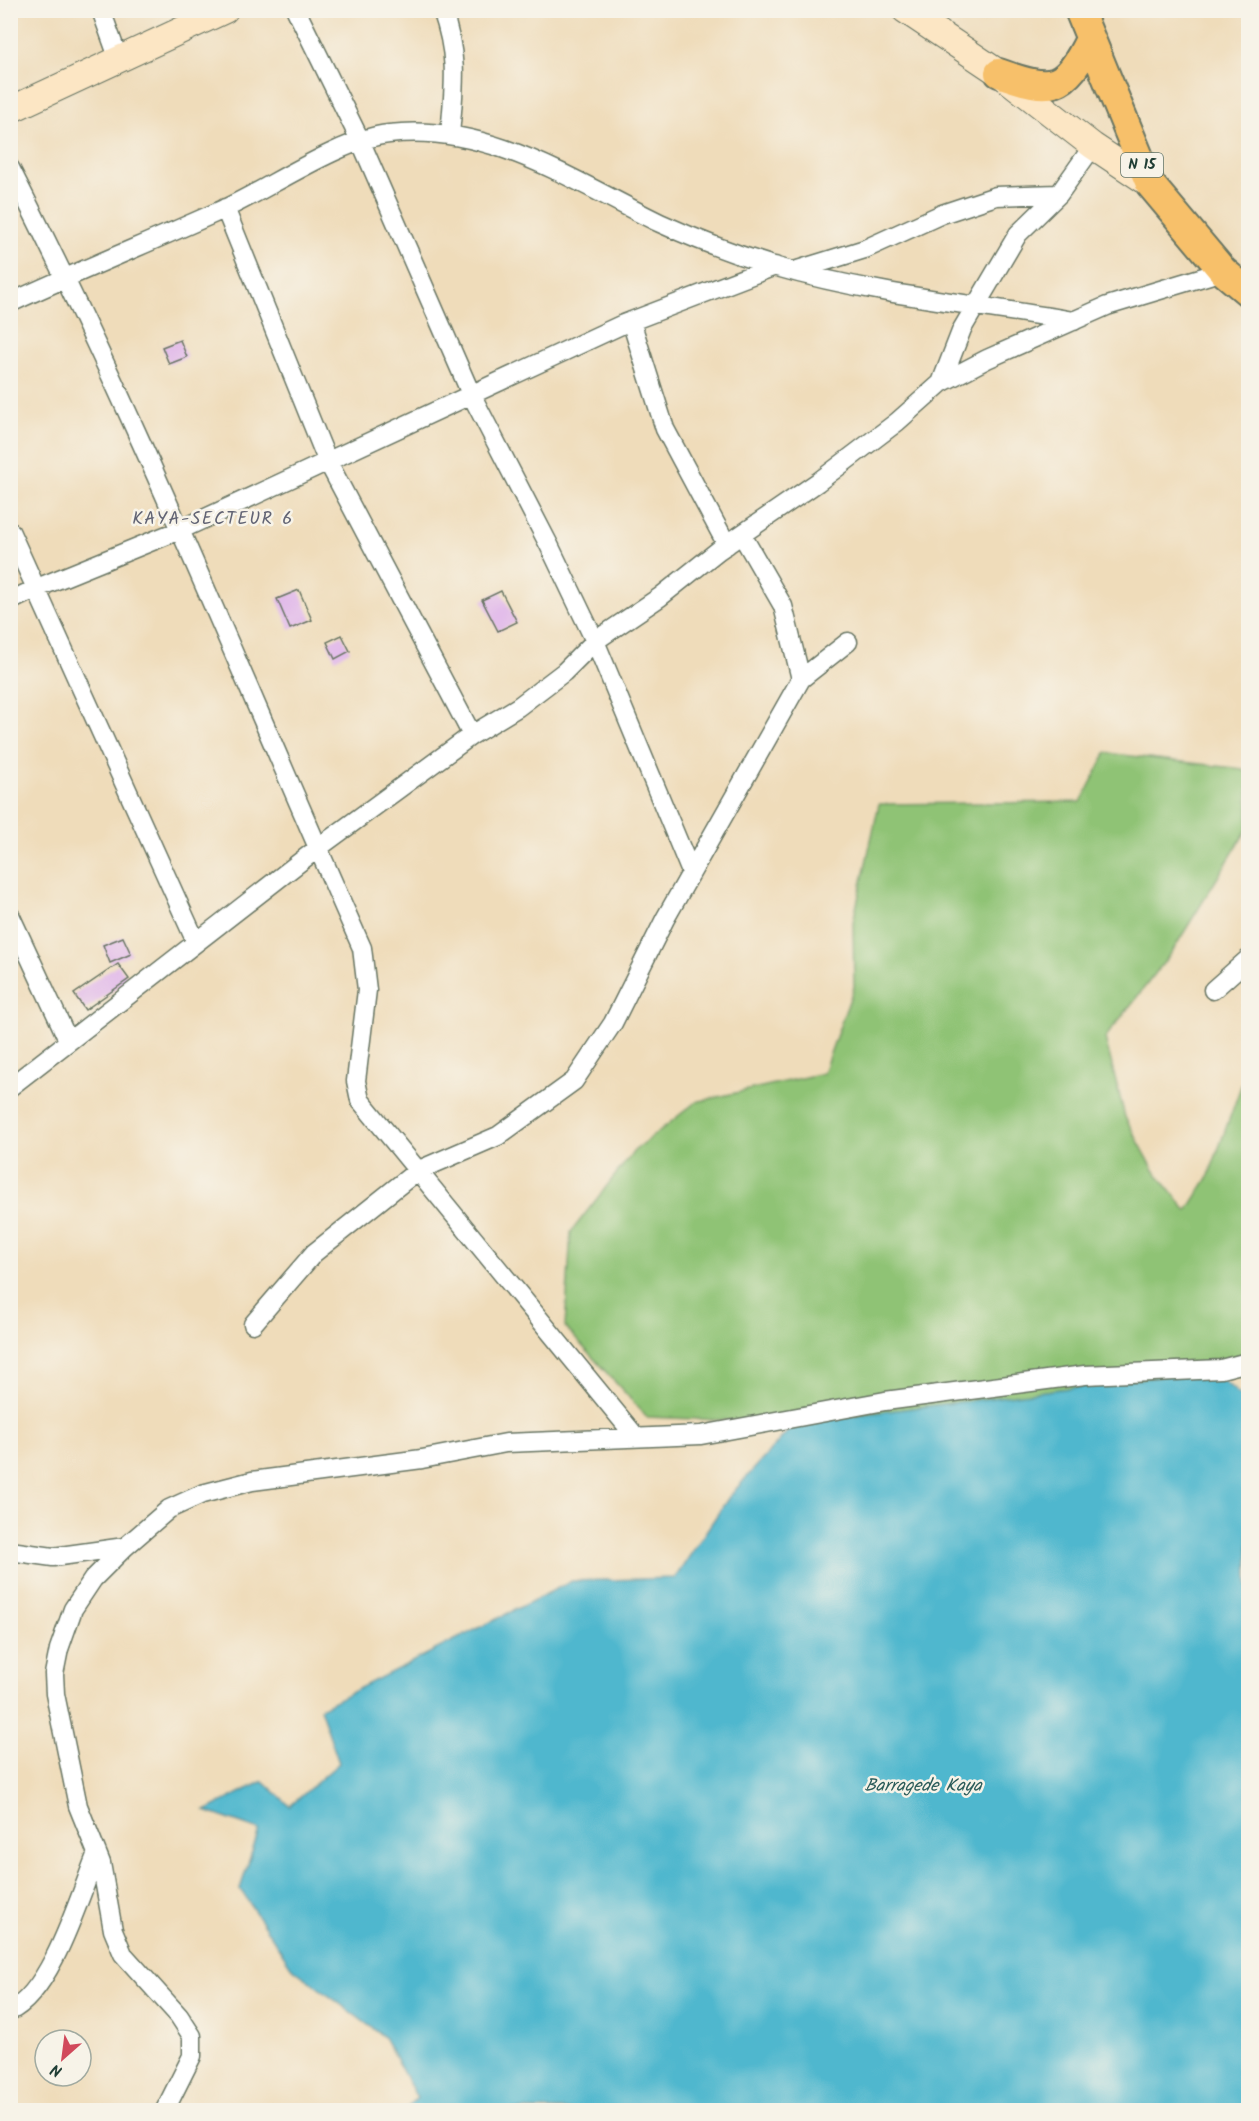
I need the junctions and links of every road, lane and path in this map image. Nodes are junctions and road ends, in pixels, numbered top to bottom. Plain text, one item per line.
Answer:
1 (101, 10) edge
2 (225, 10) edge
3 (296, 10) edge
4 (442, 10) edge
5 (905, 10) edge
6 (1079, 10) edge
7 (1090, 39) junction
8 (119, 60) junction
9 (999, 73) junction
10 (10, 110) edge
11 (450, 135) junction
12 (360, 140) junction
13 (1093, 146) junction
14 (10, 168) edge
15 (1150, 184) junction
16 (1059, 194) junction
17 (225, 208) junction
18 (775, 266) junction
19 (794, 271) junction
20 (1223, 271) junction
21 (66, 277) junction
22 (1248, 292) edge
23 (10, 303) edge
24 (975, 304) junction
25 (631, 321) junction
26 (1074, 321) junction
27 (941, 383) junction
28 (471, 394) junction
29 (327, 460) junction
30 (182, 529) junction
31 (10, 531) edge
32 (742, 535) junction
33 (727, 545) junction
34 (37, 588) junction
35 (10, 602) edge
36 (595, 641) junction
37 (848, 642) dead end
38 (801, 679) junction
39 (472, 735) junction
40 (318, 848) junction
41 (691, 872) junction
42 (10, 915) edge
43 (196, 942) junction
44 (1248, 959) edge
45 (1213, 990) dead end
46 (68, 1040) junction
47 (10, 1087) edge
48 (417, 1171) junction
49 (253, 1324) dead end
50 (1248, 1362) edge
51 (636, 1437) junction
52 (125, 1547) junction
53 (10, 1551) edge
54 (97, 1853) junction
55 (10, 2011) edge
56 (165, 2110) edge

1 - 8 street
2 - 8 main road
3 - 12 street
4 - 11 street
5 - 9 main road
6 - 7 main road, N 15
7 - 9 main road
7 - 15 main road, N 15
8 - 10 main road
9 - 13 main road
11 - 12 street
11 - 18 street
12 - 17 street
12 - 28 street
13 - 15 main road
13 - 16 street
14 - 21 street
15 - 20 main road, N 15
16 - 19 street
16 - 24 street
17 - 21 street
17 - 29 street
18 - 19 street
18 - 25 street
19 - 24 street
20 - 22 main road, N 15
20 - 26 street
21 - 23 street
21 - 30 street
24 - 26 street
24 - 27 street
25 - 28 street
25 - 33 street
26 - 27 street
27 - 32 street
28 - 29 street
28 - 36 street
29 - 30 street
29 - 39 street
30 - 34 street
30 - 40 street
31 - 34 street
32 - 33 street
32 - 38 street
33 - 36 street
34 - 35 street
34 - 43 street
36 - 39 street
36 - 41 street
37 - 38 street
38 - 41 street
39 - 40 street
40 - 43 street
40 - 48 street
41 - 48 street
42 - 46 street
43 - 46 street
44 - 45 street
46 - 47 street
48 - 49 street
48 - 51 street
50 - 51 street
51 - 52 street
52 - 53 street
52 - 54 street
54 - 55 street
54 - 56 street

